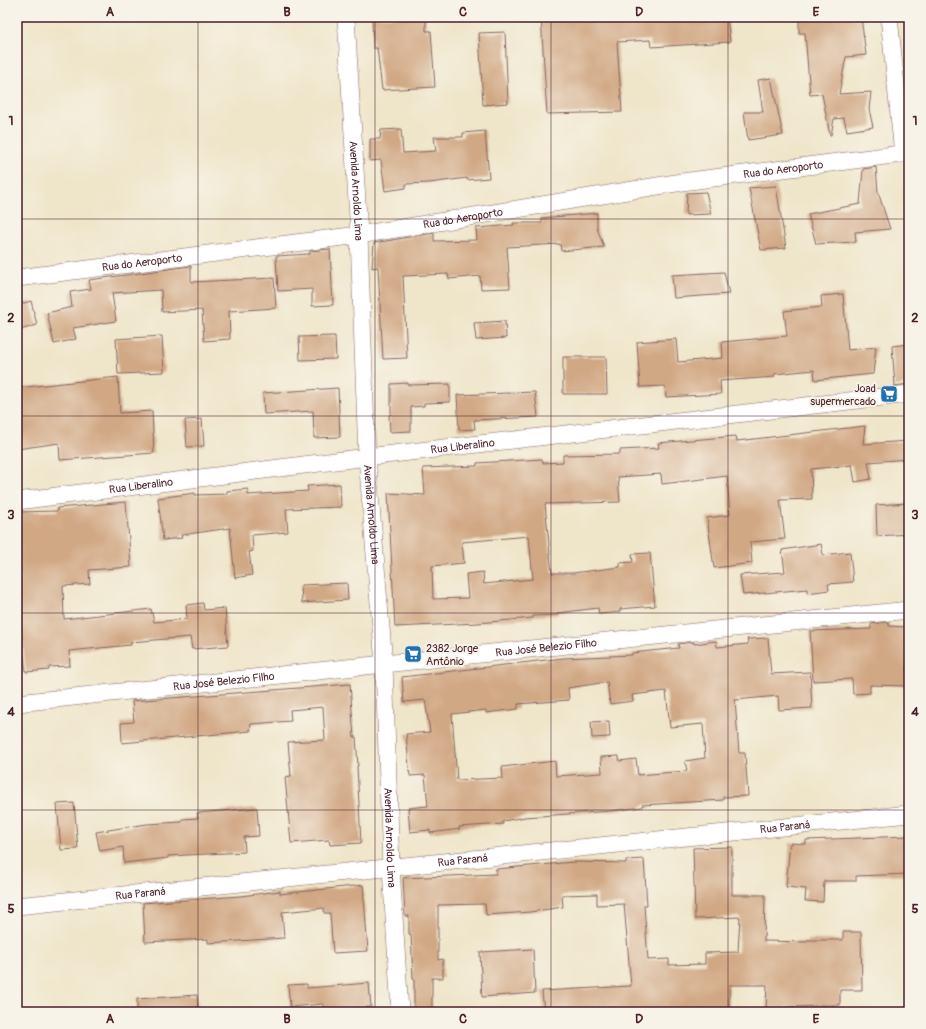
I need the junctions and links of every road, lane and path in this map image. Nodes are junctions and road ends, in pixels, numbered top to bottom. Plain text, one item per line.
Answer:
1 (346, 17) edge
2 (889, 17) edge
3 (906, 154) edge
4 (359, 235) junction
5 (17, 278) edge
6 (909, 394) edge
7 (367, 457) junction
8 (17, 501) edge
9 (909, 610) edge
10 (384, 664) junction
11 (17, 703) edge
12 (909, 814) edge
13 (391, 868) junction
14 (17, 906) edge
15 (400, 1012) edge

1 - 4 street, Avenida Arnoldo Lima
2 - 3 street
3 - 4 street, Rua do Aeroporto
4 - 5 street, Rua do Aeroporto
4 - 7 street, Avenida Arnoldo Lima
6 - 7 street, Rua Liberalino
7 - 8 street, Rua Liberalino
7 - 10 street, Avenida Arnoldo Lima
9 - 10 street, Rua José Belezio Filho
10 - 11 street, Rua José Belezio Filho
10 - 13 street, Avenida Arnoldo Lima
12 - 13 street, Rua Paraná
13 - 14 street, Rua Paraná
13 - 15 street, Avenida Arnoldo Lima

